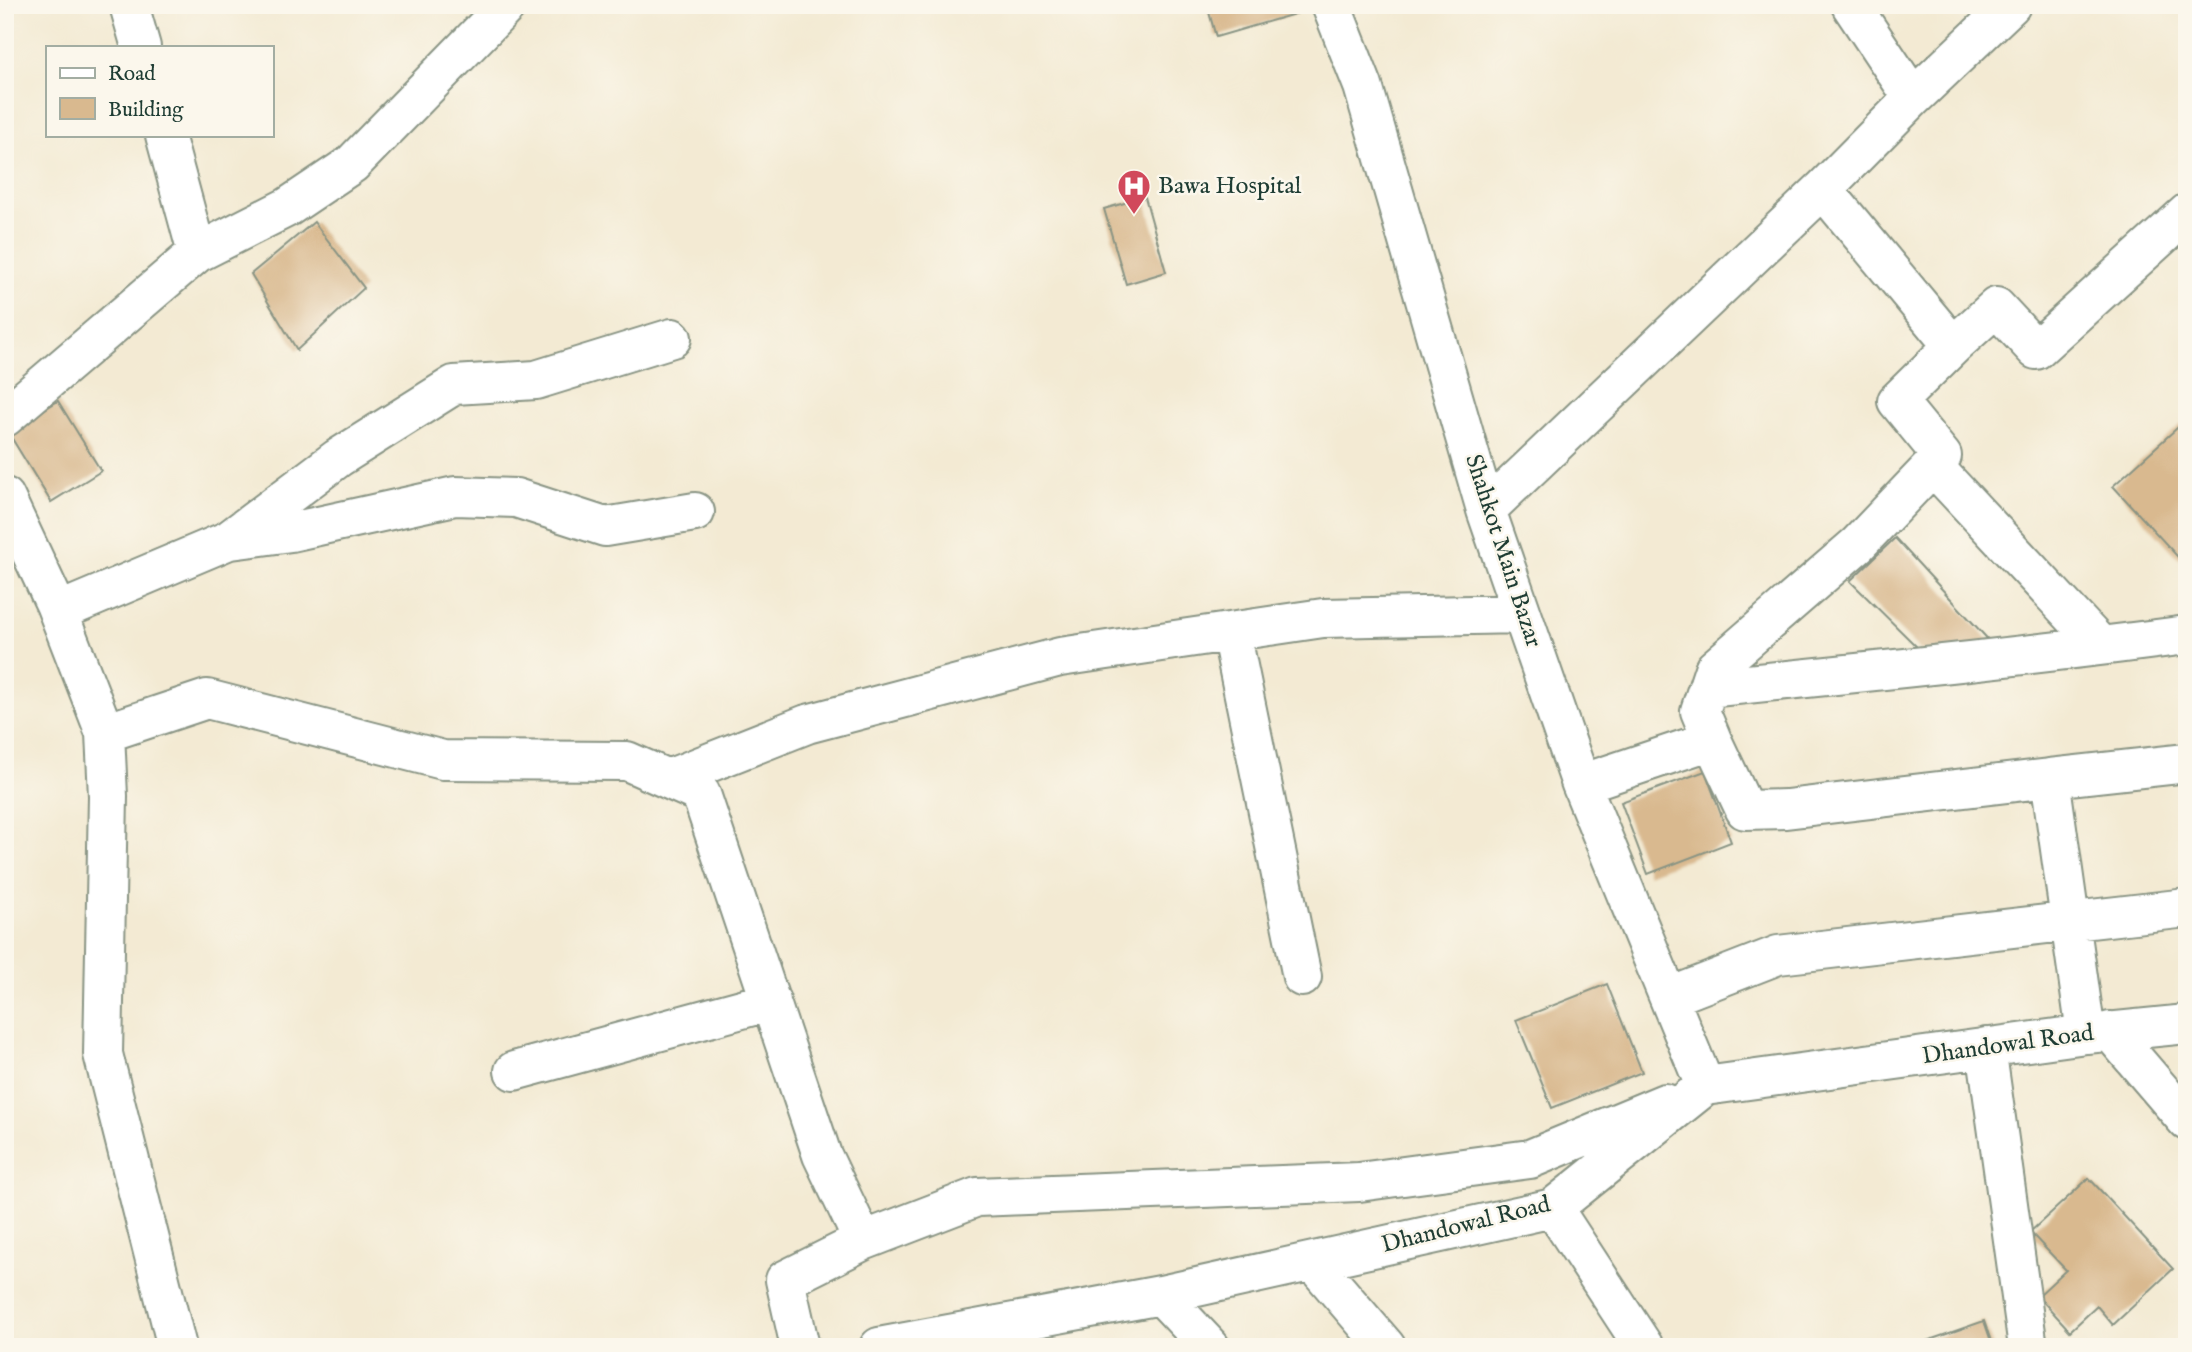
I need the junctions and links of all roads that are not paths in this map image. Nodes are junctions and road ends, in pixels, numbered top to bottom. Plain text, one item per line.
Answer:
1 (129, 5) edge
2 (507, 5) edge
3 (1331, 5) edge
4 (1852, 5) edge
5 (2011, 5) edge
6 (141, 46) edge
7 (1913, 98) junction
8 (165, 136) edge
9 (1823, 189) junction
10 (2187, 213) edge
11 (197, 253) junction
12 (672, 338) dead end
13 (1953, 345) junction
14 (5, 417) edge
15 (1933, 466) junction
16 (5, 497) edge
17 (1486, 510) junction
18 (695, 512) dead end
19 (229, 540) junction
20 (58, 612) junction
21 (1522, 614) junction
22 (1231, 632) junction
23 (2183, 633) edge
24 (2099, 644) junction
25 (1708, 688) junction
26 (105, 733) junction
27 (1712, 740) junction
28 (2187, 763) edge
29 (2050, 778) junction
30 (668, 779) junction
31 (1581, 784) junction
32 (2187, 908) edge
33 (2070, 922) junction
34 (1302, 977) dead end
35 (1670, 997) junction
36 (771, 1001) junction
37 (2187, 1024) edge
38 (2098, 1032) junction
39 (1986, 1047) junction
40 (514, 1071) dead end
41 (1705, 1086) junction
42 (2187, 1121) edge
43 (1553, 1208) junction
44 (863, 1241) junction
45 (1313, 1262) junction
46 (1161, 1294) junction
47 (895, 1345) edge
48 (177, 1347) edge
49 (800, 1347) edge
50 (1210, 1347) edge
51 (1386, 1347) edge
52 (1644, 1347) edge
53 (2028, 1347) edge

1 - 6 street
2 - 11 street
3 - 17 street, Shahkot Main Bazar
4 - 7 street
5 - 7 street
7 - 9 street
8 - 11 street
9 - 13 street
9 - 17 street
10 - 13 street
11 - 14 street
12 - 19 street
13 - 15 street
15 - 24 street
15 - 25 street
16 - 20 street
17 - 21 street, Shahkot Main Bazar
18 - 19 street
19 - 20 street
20 - 26 street
21 - 22 street
21 - 31 street, Shahkot Main Bazar
22 - 30 street
22 - 34 street
23 - 24 street
24 - 25 street
25 - 27 street
26 - 30 street
26 - 48 street
27 - 29 street
27 - 31 street
28 - 29 street
29 - 33 street
30 - 36 street
31 - 35 street, Shahkot Main Bazar
32 - 33 street
33 - 35 street
33 - 38 street
35 - 41 street, Shahkot Main Bazar
36 - 40 street
36 - 44 street
37 - 38 street, Dhandowal Road
38 - 39 street, Dhandowal Road
38 - 42 street
39 - 41 street, Dhandowal Road
39 - 53 street
41 - 43 street, Dhandowal Road
41 - 44 street
43 - 45 street, Dhandowal Road
43 - 52 street
44 - 49 street
45 - 46 street, Dhandowal Road
45 - 51 street
46 - 47 street, Dhandowal Road
46 - 50 street

